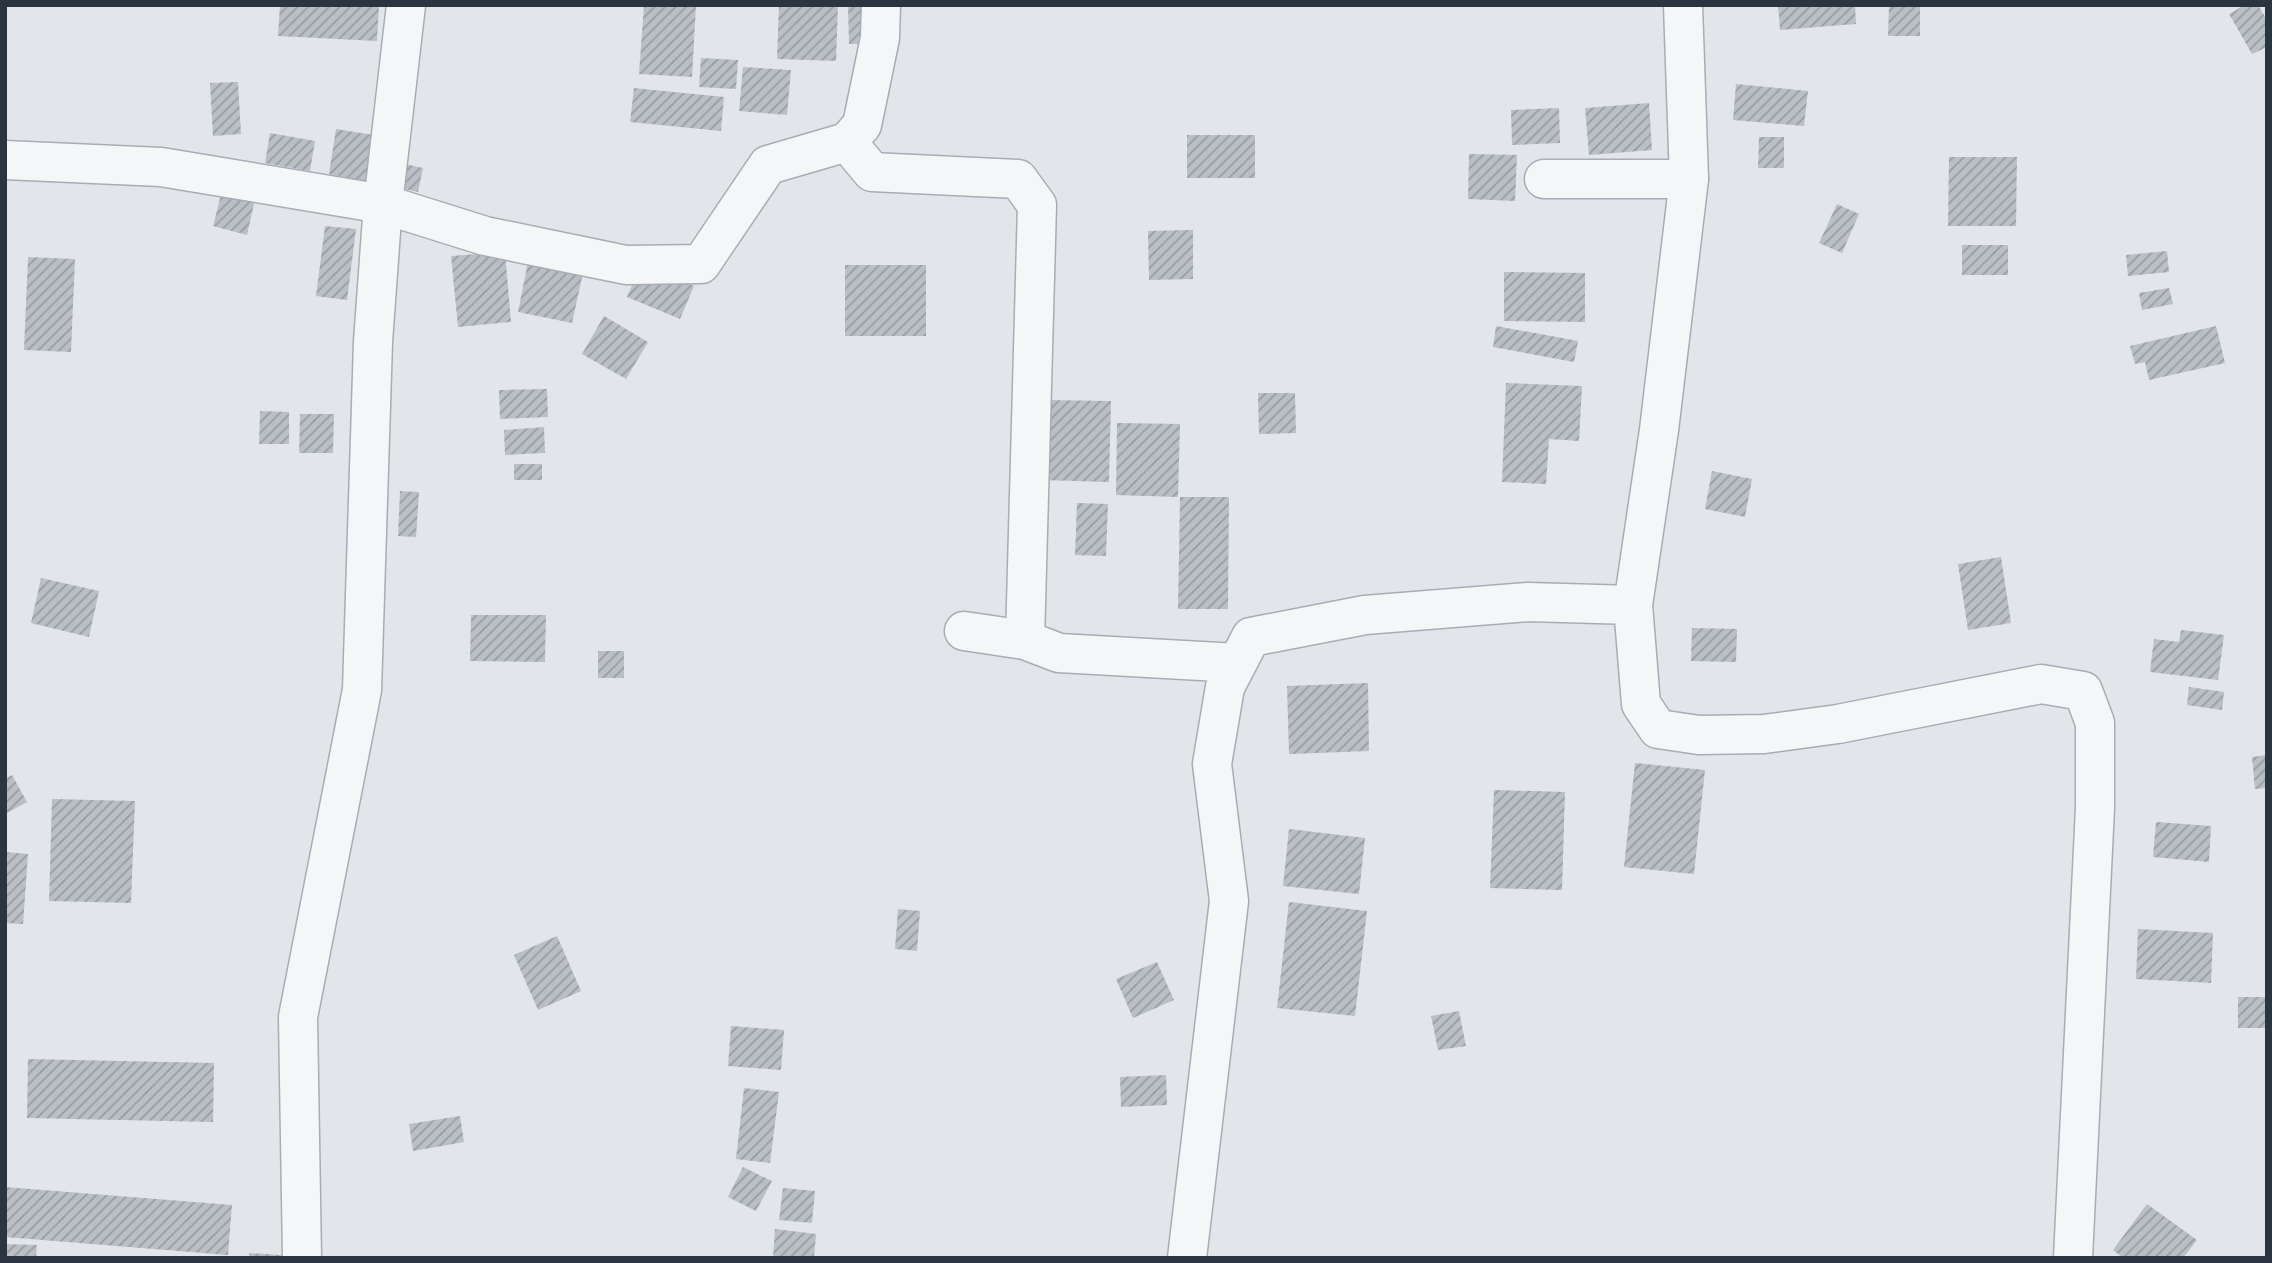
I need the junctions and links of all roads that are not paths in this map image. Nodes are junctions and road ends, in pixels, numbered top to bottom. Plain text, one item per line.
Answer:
1 (406, 5) edge
2 (881, 5) edge
3 (1683, 5) edge
4 (847, 142) junction
5 (5, 160) edge
6 (1544, 179) dead end
7 (1689, 179) junction
8 (383, 204) junction
9 (1633, 605) junction
10 (964, 631) dead end
11 (1025, 640) junction
12 (1237, 663) junction
13 (302, 1258) edge
14 (1187, 1258) edge
15 (2073, 1258) edge

1 - 8 street
2 - 4 street
3 - 7 street
4 - 8 street
4 - 11 street
5 - 8 street
6 - 7 street
7 - 9 street
8 - 13 street
9 - 12 street
9 - 15 street
10 - 11 street
11 - 12 street
12 - 14 street

